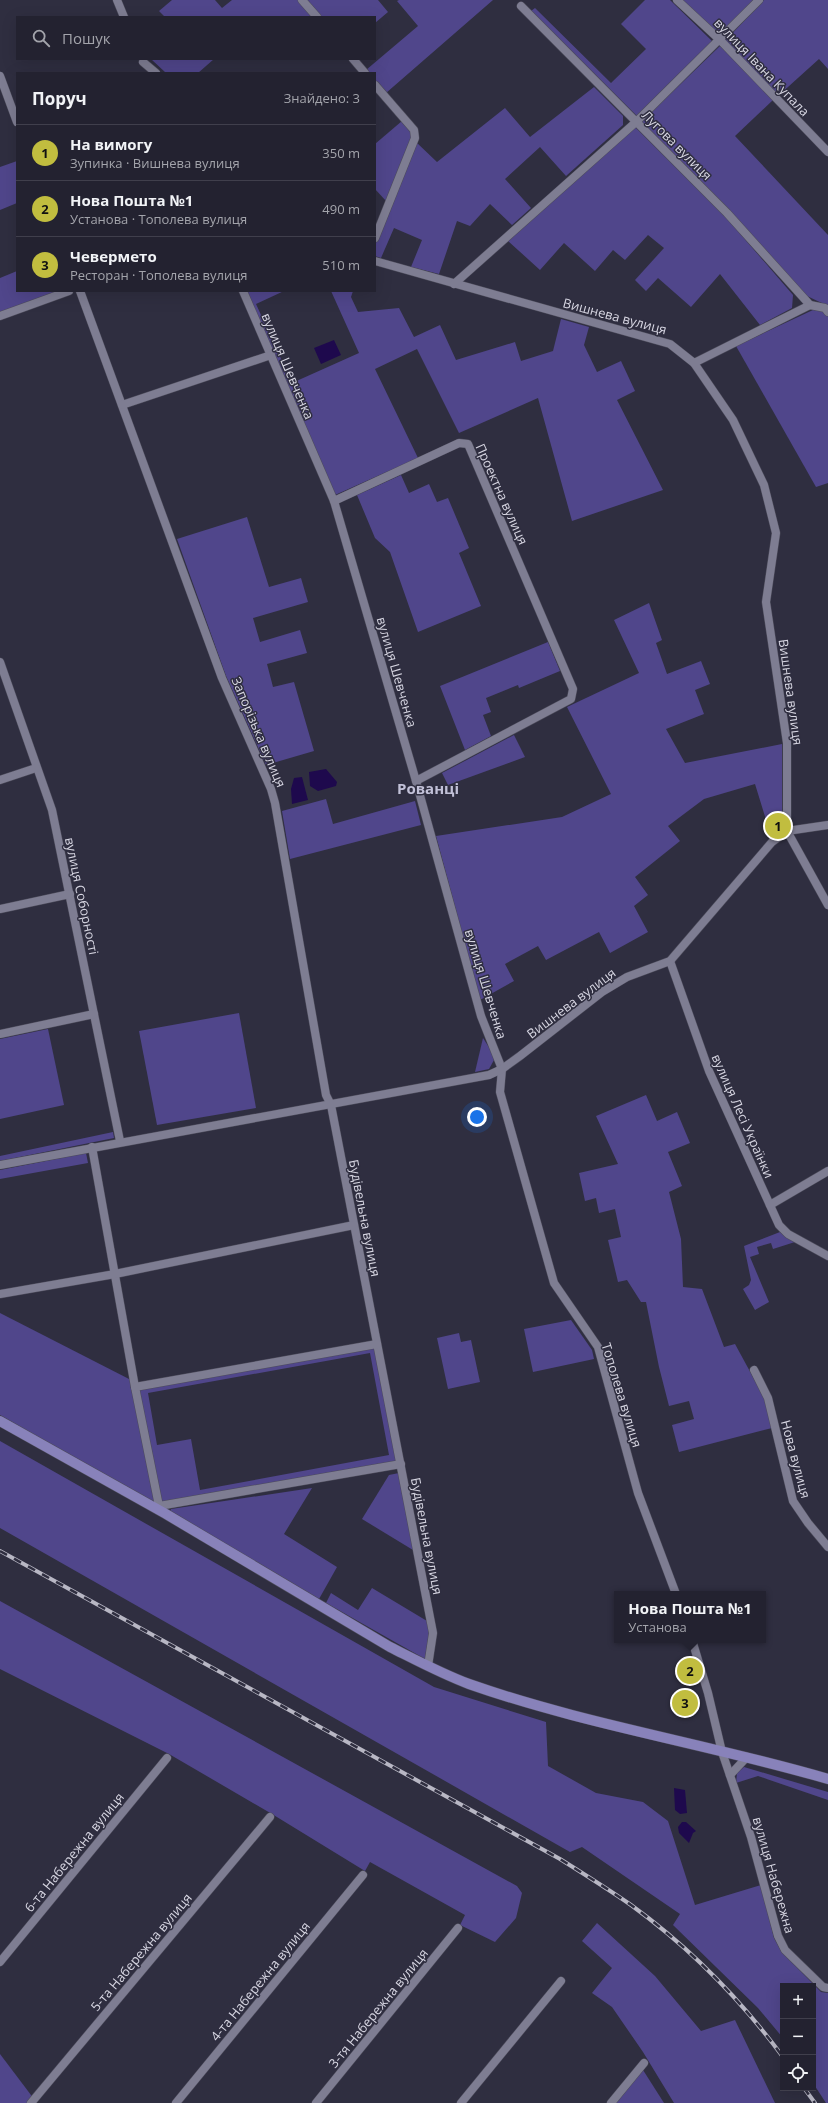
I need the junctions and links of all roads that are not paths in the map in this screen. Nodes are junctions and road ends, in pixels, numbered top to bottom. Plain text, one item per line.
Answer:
1 (117, 0) edge
2 (302, 0) edge
3 (677, 0) edge
4 (759, 0) edge
5 (521, 6) dead end
6 (124, 16) edge
7 (316, 16) edge
8 (720, 40) junction
9 (142, 60) edge
10 (354, 60) edge
11 (148, 72) edge
12 (155, 72) edge
13 (363, 72) edge
14 (0, 76) edge
15 (376, 86) edge
16 (16, 119) edge
17 (636, 122) junction
18 (828, 152) edge
19 (376, 236) edge
20 (376, 261) edge
21 (454, 284) junction
22 (66, 292) edge
23 (80, 292) edge
24 (243, 292) edge
25 (810, 306) junction
26 (828, 312) edge
27 (0, 316) edge
28 (271, 355) junction
29 (694, 363) junction
30 (122, 405) junction
31 (334, 501) junction
32 (0, 662) edge
33 (36, 768) junction
34 (0, 780) edge
35 (416, 781) junction
36 (828, 825) edge
37 (787, 831) junction
38 (70, 894) junction
39 (828, 905) edge
40 (0, 909) edge
41 (670, 961) junction
42 (94, 1014) junction
43 (0, 1034) edge
44 (502, 1070) junction
45 (331, 1105) junction
46 (120, 1142) junction
47 (92, 1147) junction
48 (0, 1165) edge
49 (828, 1172) edge
50 (770, 1205) junction
51 (354, 1225) junction
52 (828, 1256) edge
53 (115, 1274) junction
54 (0, 1294) edge
55 (377, 1344) junction
56 (754, 1370) dead end
57 (135, 1387) junction
58 (0, 1421) edge
59 (401, 1464) junction
60 (162, 1510) junction
61 (828, 1547) edge
62 (675, 1591) edge
63 (693, 1643) edge
64 (428, 1666) junction
65 (722, 1752) junction
66 (746, 1757) junction
67 (167, 1758) dead end
68 (730, 1775) junction
69 (828, 1779) edge
70 (270, 1817) dead end
71 (363, 1875) dead end
72 (458, 1928) dead end
73 (0, 1962) edge
74 (561, 1981) dead end
75 (828, 1988) edge
76 (644, 2063) dead end
77 (31, 2103) edge
78 (176, 2103) edge
79 (316, 2103) edge
80 (461, 2103) edge
81 (611, 2103) edge

1 - 6 street
2 - 7 street
3 - 8 street, вулиця Івана Купала
4 - 8 street
5 - 17 street, Лугова вулиця
8 - 17 street
8 - 18 street, вулиця Івана Купала
9 - 11 street
9 - 12 street
10 - 13 street
14 - 16 street
15 - 19 street
17 - 21 street
17 - 25 street, Лугова вулиця
20 - 21 street, Вишнева вулиця
21 - 29 street, Вишнева вулиця
22 - 27 street
23 - 30 street, Запорізька вулиця
24 - 28 street, вулиця Шевченка
25 - 26 street
25 - 29 street
28 - 30 street
28 - 31 street, вулиця Шевченка
29 - 37 street, Вишнева вулиця
30 - 45 street, Запорізька вулиця
31 - 35 street, вулиця Шевченка
31 - 35 street, Проектна вулиця
32 - 33 street, вулиця Соборності
33 - 34 street
33 - 38 street, вулиця Соборності
35 - 44 street, вулиця Шевченка
36 - 37 street
37 - 39 street
37 - 41 street, Вишнева вулиця
38 - 40 street
38 - 42 street, вулиця Соборності
41 - 44 street, Вишнева вулиця
41 - 50 street, вулиця Лесі Українки
42 - 43 street
42 - 46 street, вулиця Соборності
44 - 45 street, Вишнева вулиця
44 - 62 street, Тополева вулиця
45 - 46 street
45 - 51 street, Будівельна вулиця
46 - 47 street
47 - 48 street
47 - 53 street
49 - 50 street
50 - 52 street, вулиця Лесі Українки
51 - 53 street
51 - 55 street, Будівельна вулиця
53 - 54 street
53 - 57 street
55 - 57 street
55 - 59 street, Будівельна вулиця
56 - 61 street, Нова вулиця
57 - 60 street
58 - 60 main road
59 - 60 street
59 - 64 street, Будівельна вулиця
60 - 64 main road
63 - 65 street
64 - 65 main road
65 - 66 main road
65 - 68 street, вулиця Набережна
66 - 68 street
66 - 69 main road
67 - 73 street, 6-та Набережна вулиця
68 - 75 street, вулиця Набережна
70 - 77 street, 5-та Набережна вулиця
71 - 78 street, 4-та Набережна вулиця
72 - 79 street, 3-тя Набережна вулиця
74 - 80 street
76 - 81 street

